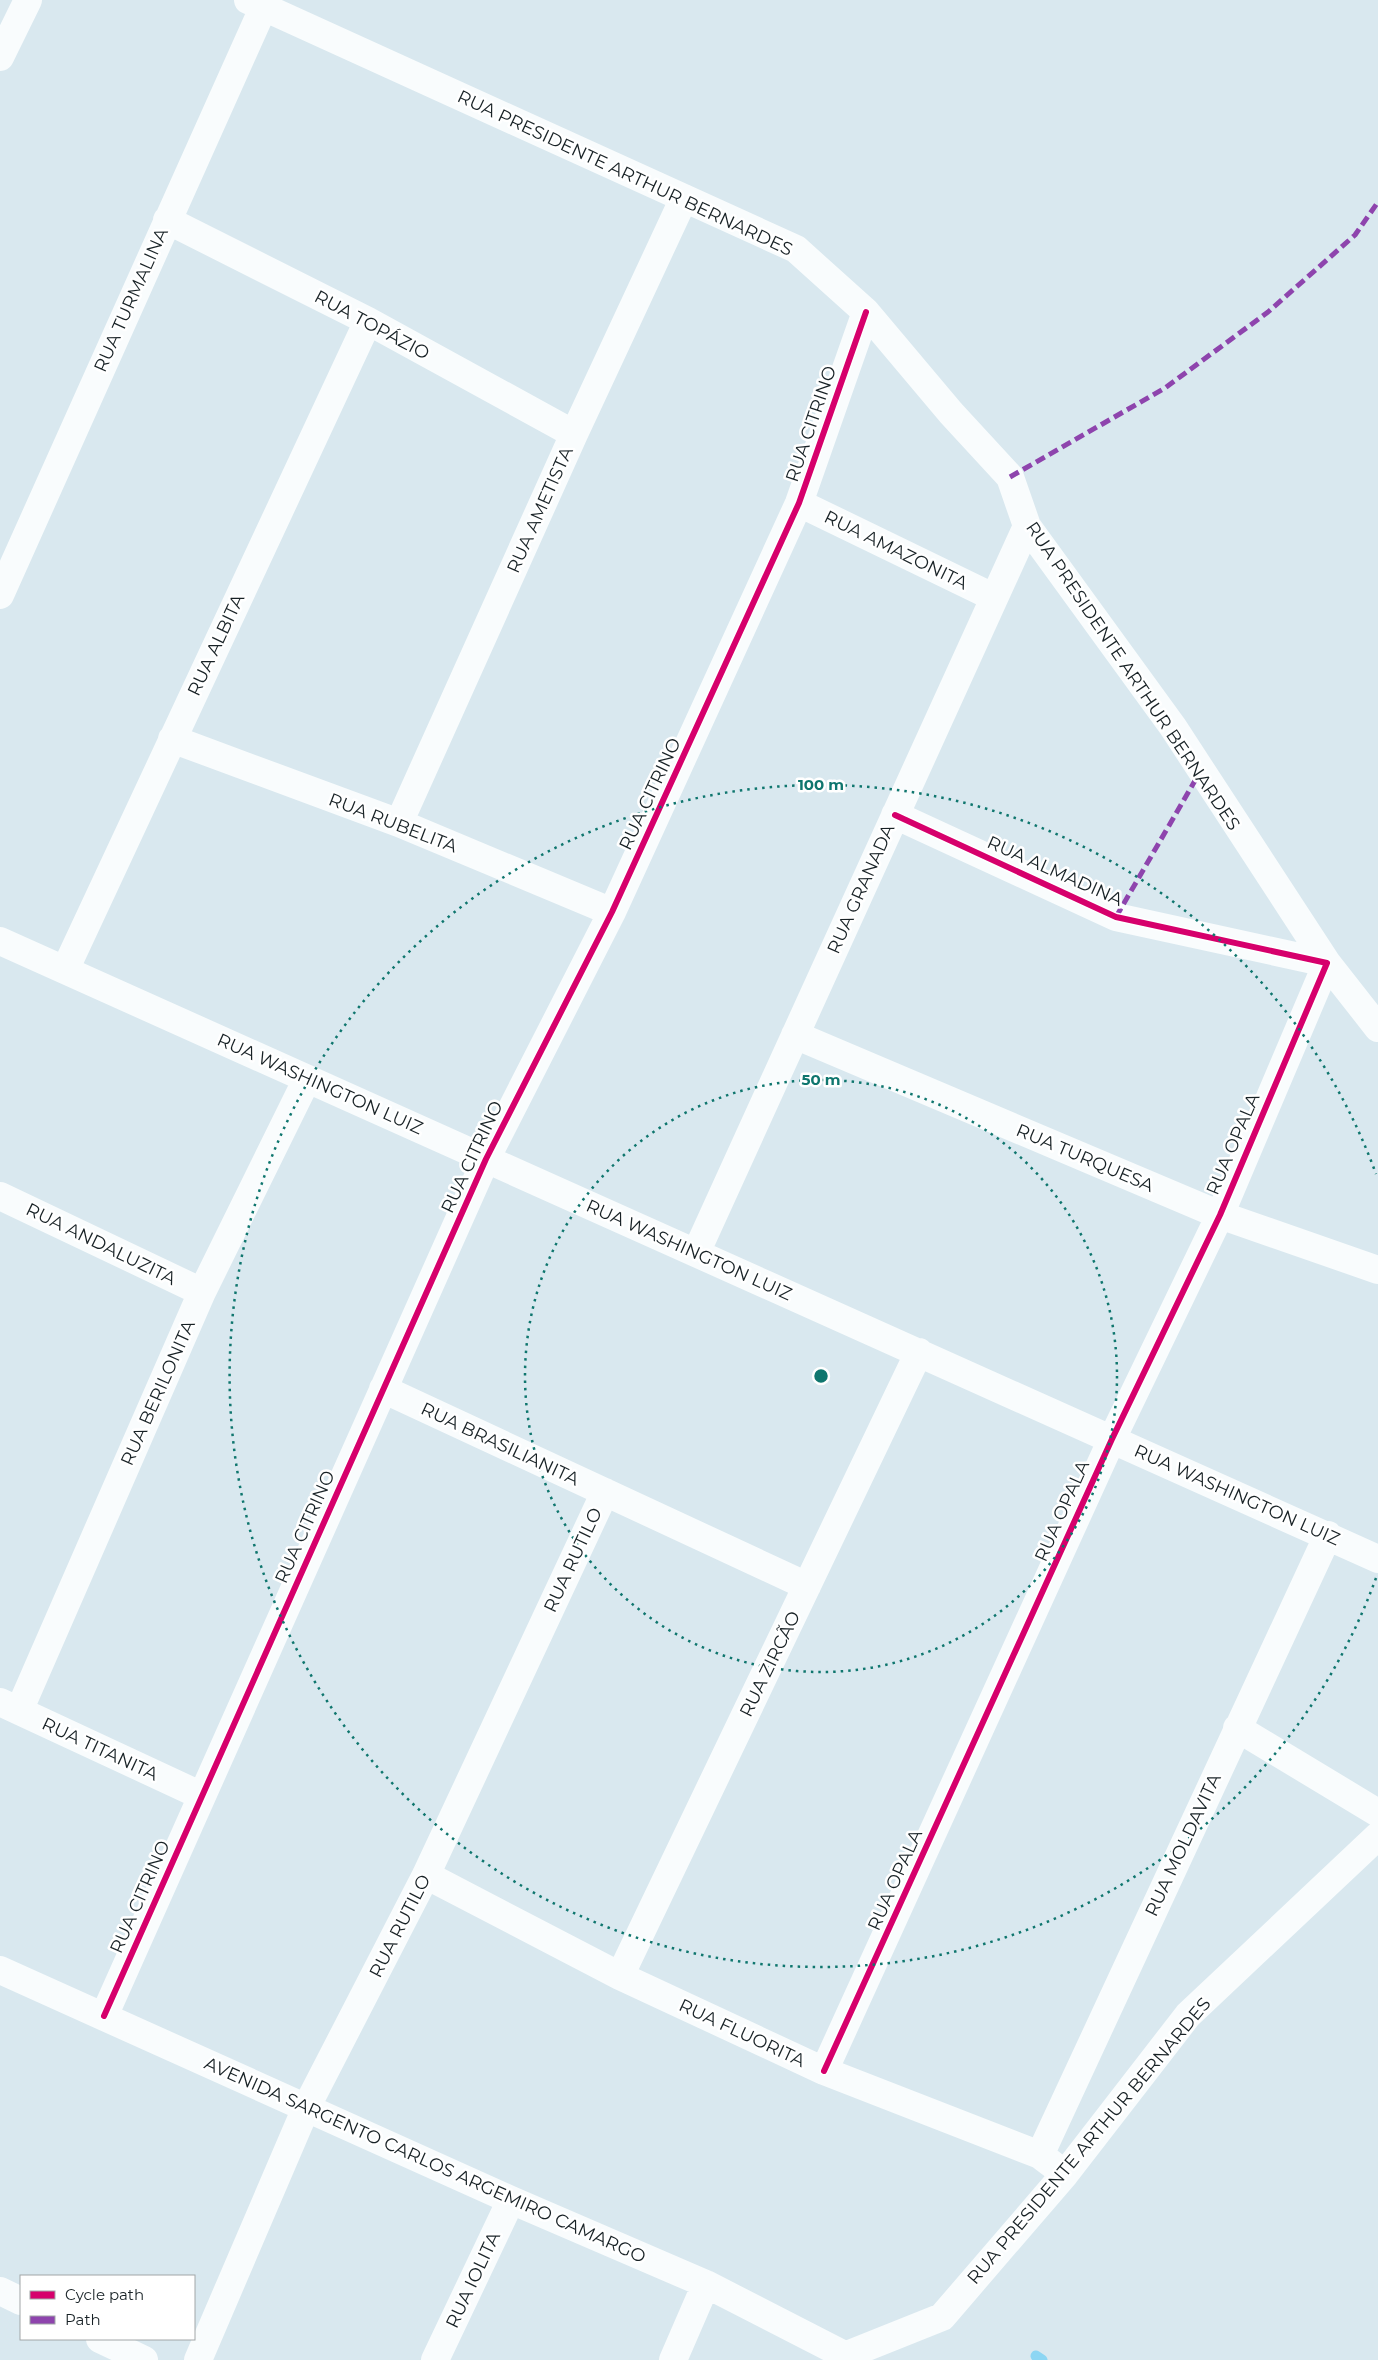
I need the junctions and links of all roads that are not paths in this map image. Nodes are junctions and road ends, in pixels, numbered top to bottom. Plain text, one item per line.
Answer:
1 (28, 0) edge
2 (256, 3) edge
3 (3, 46) edge
4 (684, 198) junction
5 (167, 220) junction
6 (866, 312) junction
7 (368, 321) junction
8 (574, 434) junction
9 (800, 503) junction
10 (1027, 526) junction
11 (0, 595) edge
12 (993, 597) junction
13 (172, 739) junction
14 (895, 815) junction
15 (399, 823) junction
16 (612, 912) junction
17 (0, 941) edge
18 (1327, 963) junction
19 (65, 970) junction
20 (1378, 1028) edge
21 (795, 1036) junction
22 (307, 1079) junction
23 (486, 1159) junction
24 (0, 1196) edge
25 (1220, 1215) junction
26 (696, 1253) junction
27 (1378, 1270) edge
28 (202, 1292) junction
29 (919, 1352) junction
30 (383, 1389) junction
31 (1112, 1439) junction
32 (605, 1492) junction
33 (1328, 1535) junction
34 (1378, 1559) edge
35 (807, 1586) junction
36 (10, 1707) edge
37 (1237, 1728) junction
38 (200, 1795) junction
39 (1378, 1813) edge
40 (1378, 1836) edge
41 (426, 1875) junction
42 (0, 1970) edge
43 (620, 1976) junction
44 (104, 2016) junction
45 (824, 2071) junction
46 (306, 2108) junction
47 (1040, 2154) junction
48 (1065, 2174) junction
49 (510, 2200) junction
50 (706, 2284) junction
51 (0, 2291) edge
52 (20, 2301) edge
53 (102, 2340) edge
54 (849, 2358) edge
55 (144, 2360) edge
56 (198, 2360) edge
57 (436, 2360) edge
58 (673, 2360) edge

1 - 3 street
2 - 4 street, RUA PRESIDENTE ARTHUR BERNARDES
2 - 5 street, RUA TURMALINA
4 - 6 street, RUA PRESIDENTE ARTHUR BERNARDES
4 - 8 street, RUA AMETISTA
5 - 7 street, RUA TOPÁZIO
5 - 11 street, RUA TURMALINA
6 - 9 street, RUA CITRINO
6 - 10 street, RUA PRESIDENTE ARTHUR BERNARDES
7 - 8 street, RUA TOPÁZIO
7 - 13 street, RUA ALBITA
8 - 15 street, RUA AMETISTA
9 - 12 street, RUA AMAZONITA
9 - 16 street, RUA CITRINO
10 - 12 street, RUA GRANADA
10 - 18 street, RUA PRESIDENTE ARTHUR BERNARDES
12 - 14 street, RUA GRANADA
13 - 15 street, RUA RUBELITA
13 - 19 street, RUA ALBITA
14 - 18 street, RUA ALMADINA
14 - 21 street, RUA GRANADA
15 - 16 street, RUA RUBELITA
16 - 23 street, RUA CITRINO
17 - 19 street, RUA WASHINGTON LUIZ
18 - 20 street, RUA PRESIDENTE ARTHUR BERNARDES
18 - 25 street, RUA OPALA
19 - 22 street, RUA WASHINGTON LUIZ
21 - 25 street, RUA TURQUESA
21 - 26 street, RUA GRANADA
22 - 23 street, RUA WASHINGTON LUIZ
22 - 28 street, RUA BERILONITA
23 - 26 street, RUA WASHINGTON LUIZ
23 - 30 street, RUA CITRINO
24 - 28 street, RUA ANDALUZITA
25 - 27 street, RUA TURQUESA
25 - 31 street, RUA OPALA
26 - 29 street, RUA WASHINGTON LUIZ
28 - 36 street, RUA BERILONITA
29 - 31 street, RUA WASHINGTON LUIZ
29 - 35 street, RUA ZIRCÃO
30 - 32 street, RUA BRASILIANITA
30 - 38 street, RUA CITRINO
31 - 33 street, RUA WASHINGTON LUIZ
31 - 45 street, RUA OPALA
32 - 35 street, RUA BRASILIANITA
32 - 41 street, RUA RUTILO
33 - 34 street, RUA WASHINGTON LUIZ
33 - 37 street, RUA MOLDAVITA
35 - 43 street, RUA ZIRCÃO
36 - 38 street, RUA TITANITA
37 - 39 street
37 - 47 street, RUA MOLDAVITA
38 - 44 street, RUA CITRINO
40 - 48 street, RUA PRESIDENTE ARTHUR BERNARDES
41 - 43 street, RUA FLUORITA
41 - 46 street, RUA RUTILO
42 - 44 street, AVENIDA SARGENTO CARLOS ARGEMIRO CAMARGO
43 - 45 street, RUA FLUORITA
44 - 46 street, AVENIDA SARGENTO CARLOS ARGEMIRO CAMARGO
45 - 47 street, RUA FLUORITA
46 - 49 street, AVENIDA SARGENTO CARLOS ARGEMIRO CAMARGO
46 - 56 street, RUA RUTILO
47 - 48 street, RUA FLUORITA
48 - 54 street, RUA PRESIDENTE ARTHUR BERNARDES
49 - 50 street, AVENIDA SARGENTO CARLOS ARGEMIRO CAMARGO
49 - 57 street, RUA IOLITA
50 - 54 street, AVENIDA SARGENTO CARLOS ARGEMIRO CAMARGO
50 - 58 street
51 - 52 street
53 - 55 street

